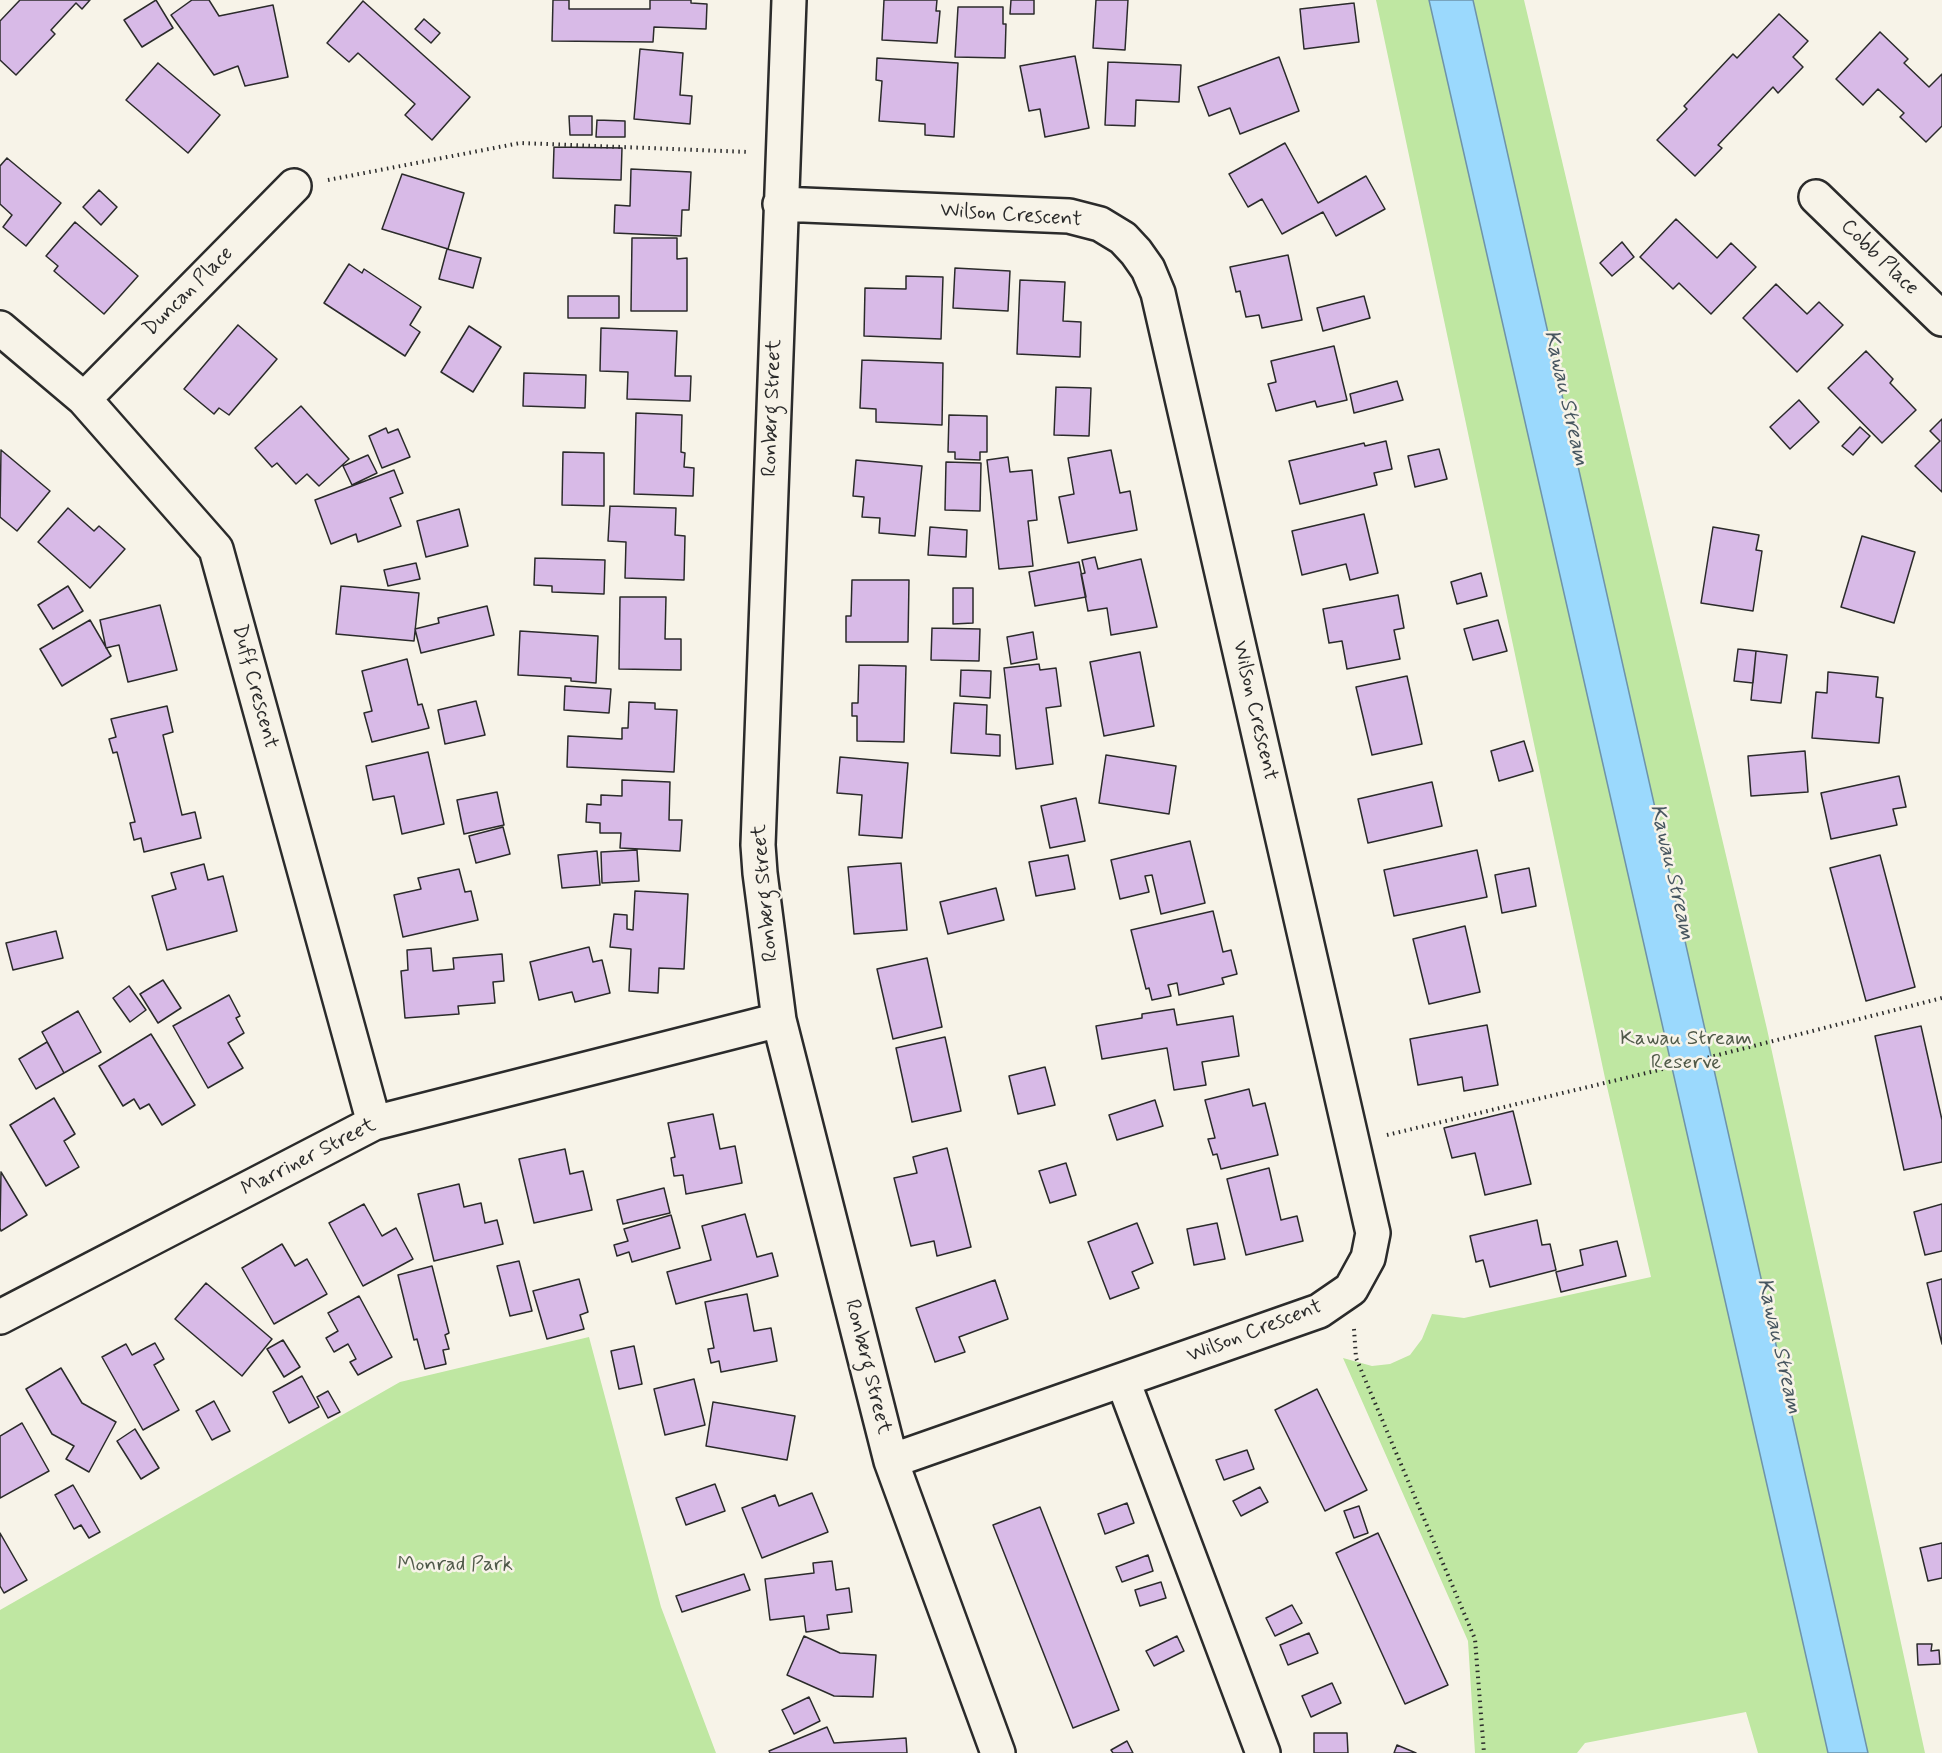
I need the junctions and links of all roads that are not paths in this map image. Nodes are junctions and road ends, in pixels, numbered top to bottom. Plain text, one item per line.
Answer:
1 (789, 0) edge
2 (294, 186) road end
3 (1816, 197) dead end
4 (780, 204) junction
5 (1942, 319) edge
6 (0, 328) edge
7 (84, 399) junction
8 (779, 1020) junction
9 (374, 1123) junction
10 (0, 1317) edge
11 (1123, 1381) junction
12 (891, 1461) junction
13 (998, 1753) edge
14 (1263, 1753) edge

1 - 4 street, Ronberg Street
2 - 7 street, Duncan Place
3 - 5 street, Cobb Place
4 - 8 street, Ronberg Street
4 - 11 street, Wilson Crescent
6 - 7 street, Duff Crescent
7 - 9 street, Duff Crescent
8 - 9 street, Marriner Street
8 - 12 street, Ronberg Street
9 - 10 street, Marriner Street
11 - 12 street, Wilson Crescent
11 - 14 street
12 - 13 street, Ronberg Street

